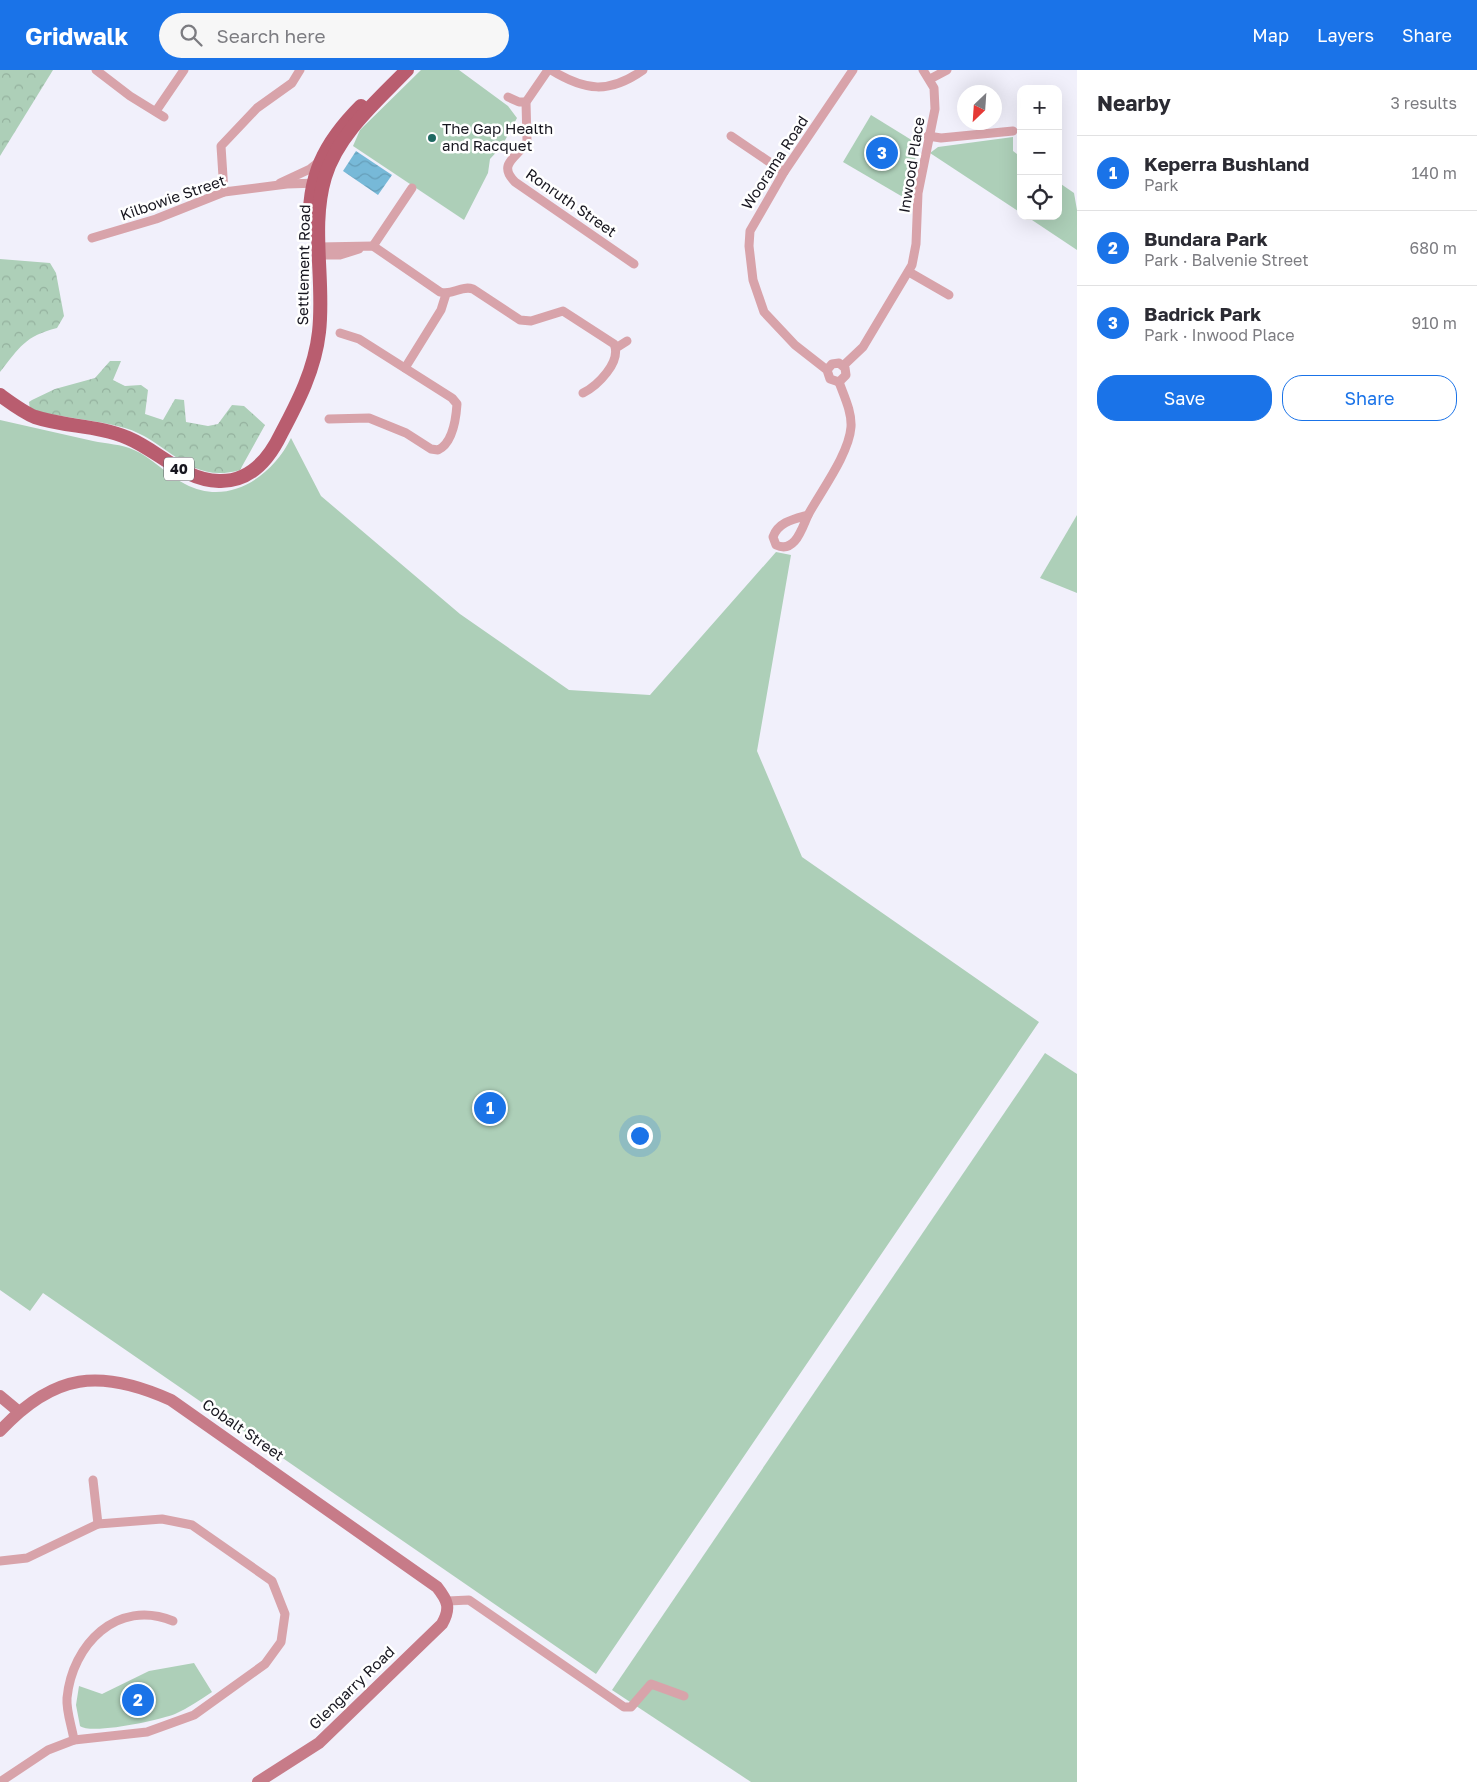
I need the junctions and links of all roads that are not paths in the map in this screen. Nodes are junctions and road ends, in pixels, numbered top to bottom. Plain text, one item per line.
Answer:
1 (96, 70) edge
2 (184, 70) edge
3 (300, 70) edge
4 (397, 70) edge
5 (407, 70) edge
6 (549, 70) edge
7 (643, 70) edge
8 (853, 70) edge
9 (923, 70) edge
10 (947, 70) edge
11 (930, 79) junction
12 (508, 97) dead end
13 (526, 102) junction
14 (1013, 131) dead end
15 (731, 136) dead end
16 (928, 136) junction
17 (320, 161) junction
18 (784, 172) junction
19 (318, 183) junction
20 (272, 186) junction
21 (412, 188) dead end
22 (224, 192) junction
23 (92, 238) dead end
24 (370, 246) junction
25 (316, 251) junction
26 (634, 264) dead end
27 (909, 272) junction
28 (446, 294) junction
29 (949, 296) dead end
30 (340, 333) dead end
31 (628, 341) dead end
32 (616, 348) junction
33 (844, 366) junction
34 (405, 368) junction
35 (827, 370) junction
36 (839, 382) junction
37 (583, 393) dead end
38 (0, 395) edge
39 (329, 419) dead end
40 (808, 515) dead end
41 (0, 1396) edge
42 (18, 1411) junction
43 (0, 1431) edge
44 (93, 1480) dead end
45 (98, 1524) junction
46 (0, 1561) edge
47 (448, 1601) junction
48 (173, 1621) dead end
49 (684, 1696) dead end
50 (74, 1740) junction
51 (0, 1782) edge
52 (258, 1782) edge

1 - 2 street
3 - 22 street
4 - 17 main road, Settlement Road / 40
5 - 19 main road, Settlement Road / 40
6 - 7 street
6 - 13 street
8 - 18 street, Woorama Road
9 - 11 street, Inwood Place
10 - 11 street
11 - 16 street, Inwood Place
12 - 13 street
13 - 26 street, Ronruth Street
14 - 16 street
15 - 18 street
16 - 27 street, Inwood Place
17 - 19 main road, Settlement Road / 40
17 - 20 street
18 - 35 street, Woorama Road
19 - 20 street, Kilbowie Street
19 - 25 main road, Settlement Road / 40
20 - 22 street, Kilbowie Street
21 - 24 street
22 - 23 street, Kilbowie Street
24 - 25 street
24 - 28 street
25 - 38 main road, Settlement Road / 40
27 - 29 street
27 - 33 street, Inwood Place
28 - 32 street
28 - 34 street
30 - 34 street
31 - 32 street
32 - 37 street
33 - 35 street
33 - 36 street
34 - 39 street
35 - 36 street, Woorama Road
36 - 40 street
41 - 42 street
42 - 43 street, Cobalt Street
42 - 47 street, Cobalt Street
44 - 45 street
45 - 46 street
45 - 50 street
47 - 49 street
47 - 52 street, Glengarry Road
48 - 50 street
50 - 51 street

